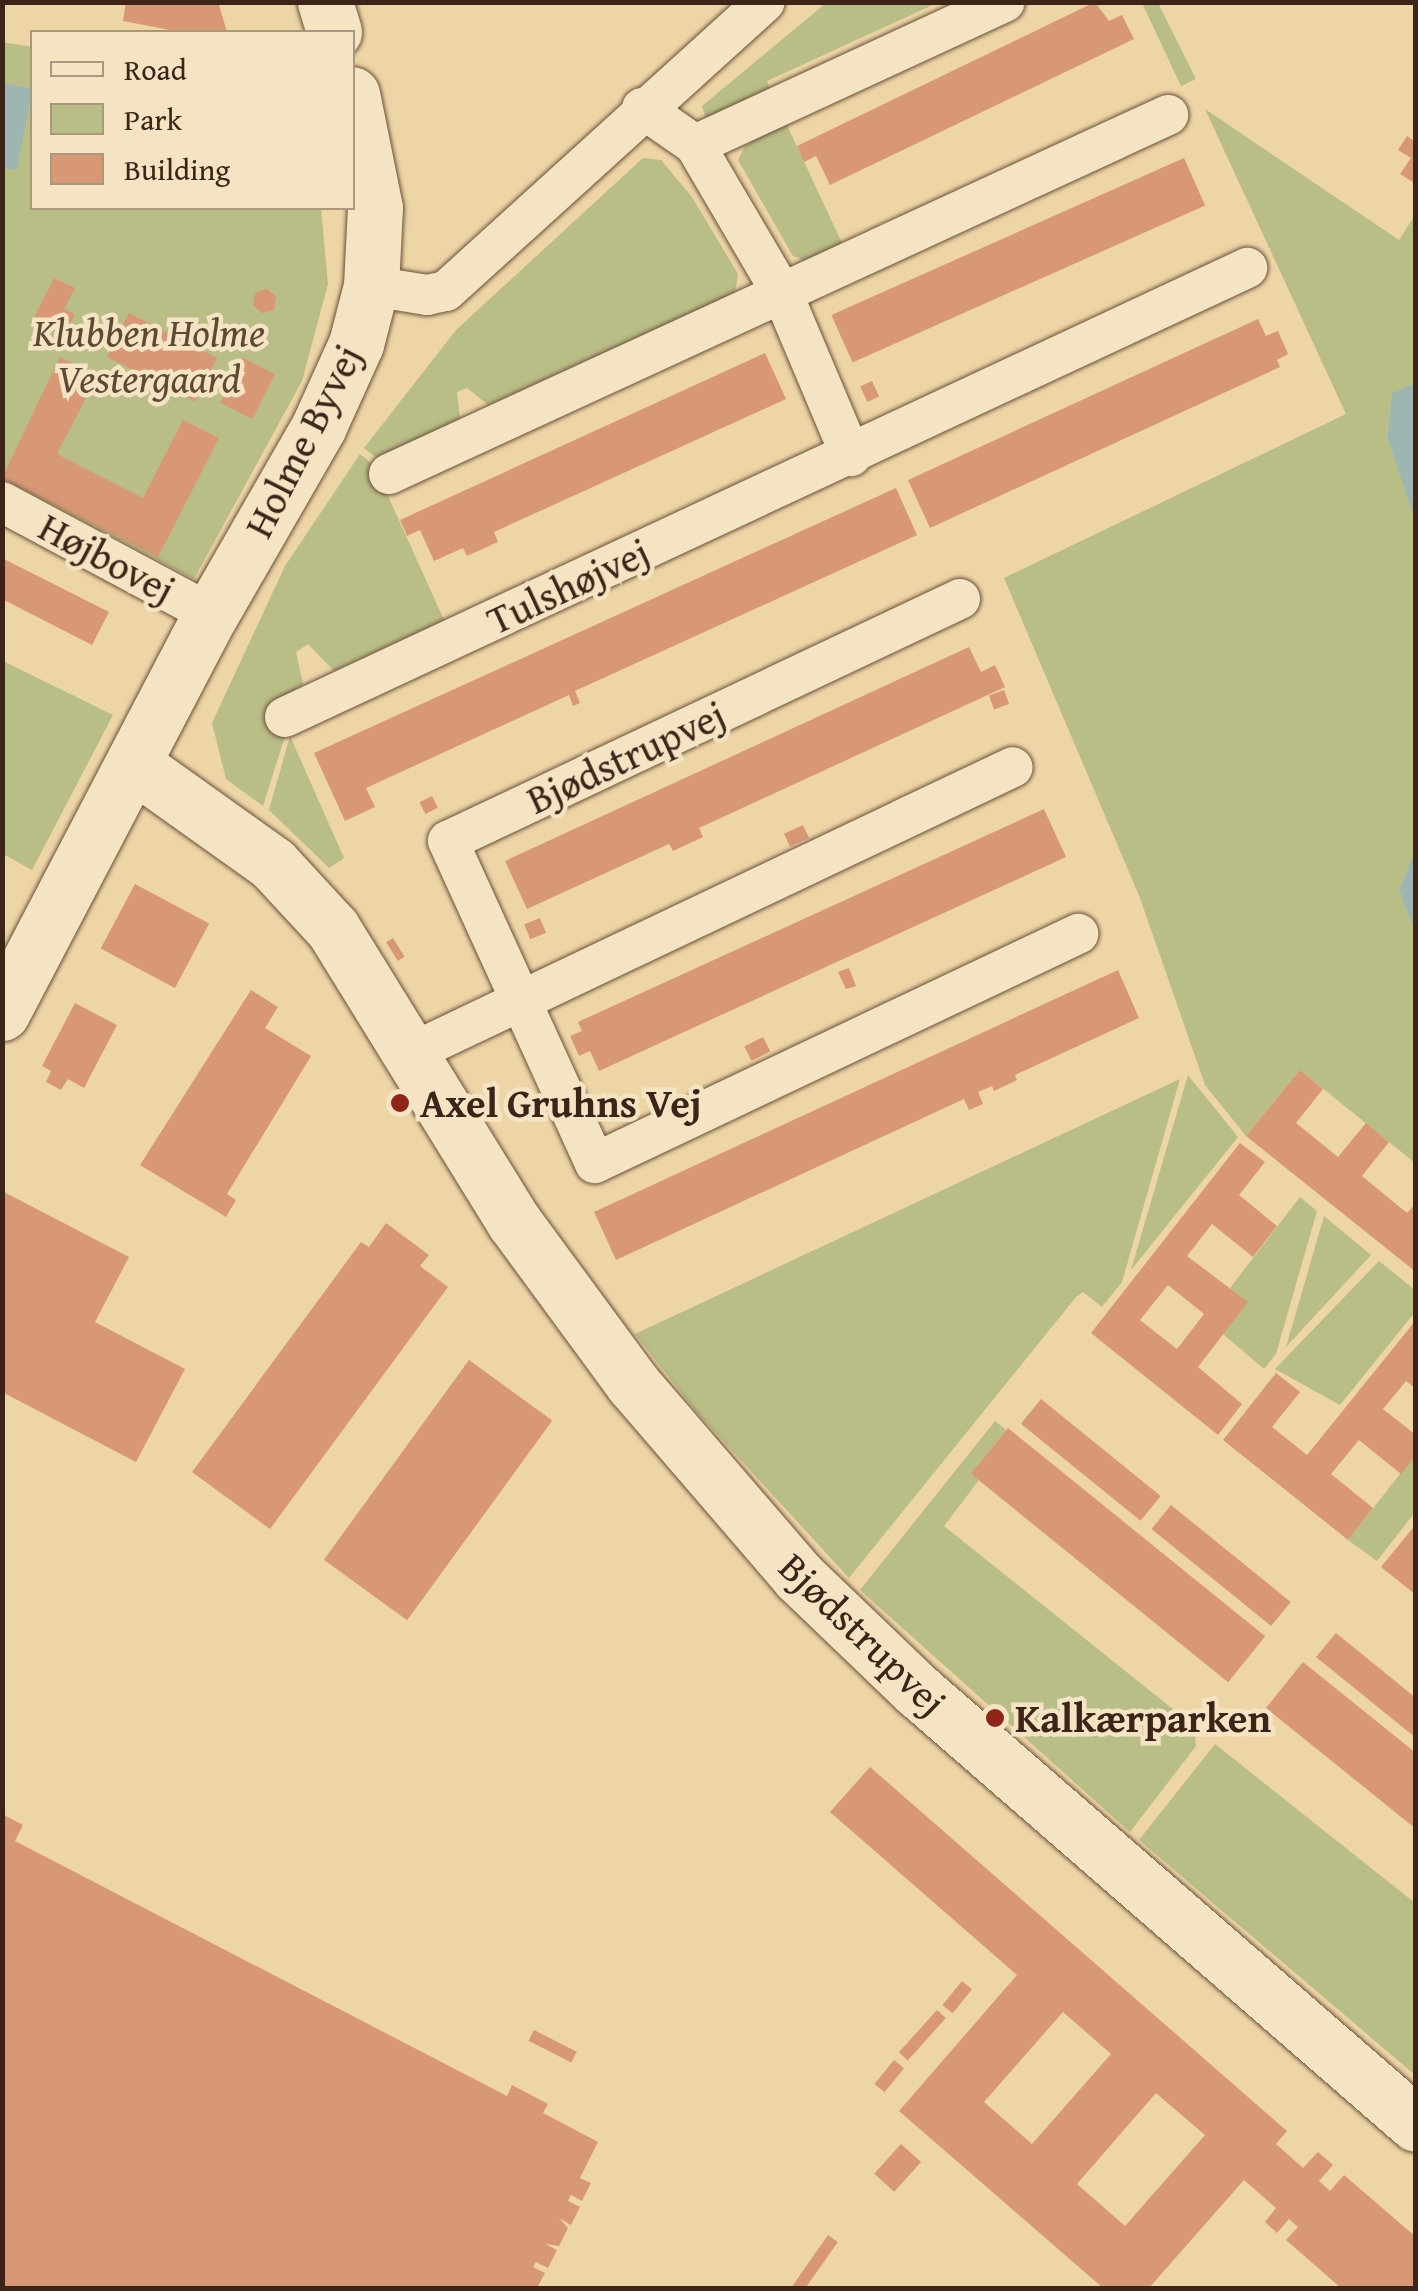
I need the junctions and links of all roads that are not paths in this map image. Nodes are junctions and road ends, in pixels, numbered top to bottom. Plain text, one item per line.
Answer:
1 (325, 2) edge
2 (766, 2) edge
3 (1006, 2) edge
4 (333, 30) edge
5 (642, 108) junction
6 (355, 109) edge
7 (1168, 115) dead end
8 (694, 145) junction
9 (1247, 268) dead end
10 (370, 286) junction
11 (783, 294) junction
12 (851, 456) junction
13 (389, 474) dead end
14 (2, 502) edge
15 (960, 600) dead end
16 (211, 614) junction
17 (285, 717) dead end
18 (132, 764) junction
19 (1013, 767) dead end
20 (1078, 934) dead end
21 (519, 998) junction
22 (2, 1013) edge
23 (411, 1053) junction
24 (1416, 2124) edge

1 - 4 street
2 - 5 street
3 - 8 street
5 - 8 street
5 - 10 street
6 - 10 street, Holme Byvej
7 - 11 street
8 - 11 street
9 - 12 street, Tulshøjvej
10 - 16 street, Holme Byvej
11 - 12 street
11 - 13 street
12 - 17 street, Tulshøjvej
14 - 16 street, Højbovej
15 - 21 street, Bjødstrupvej
16 - 18 street, Holme Byvej
18 - 22 street
18 - 23 street, Bjødstrupvej
19 - 21 street
20 - 21 street, Bjødstrupvej
21 - 23 street
23 - 24 street, Bjødstrupvej

